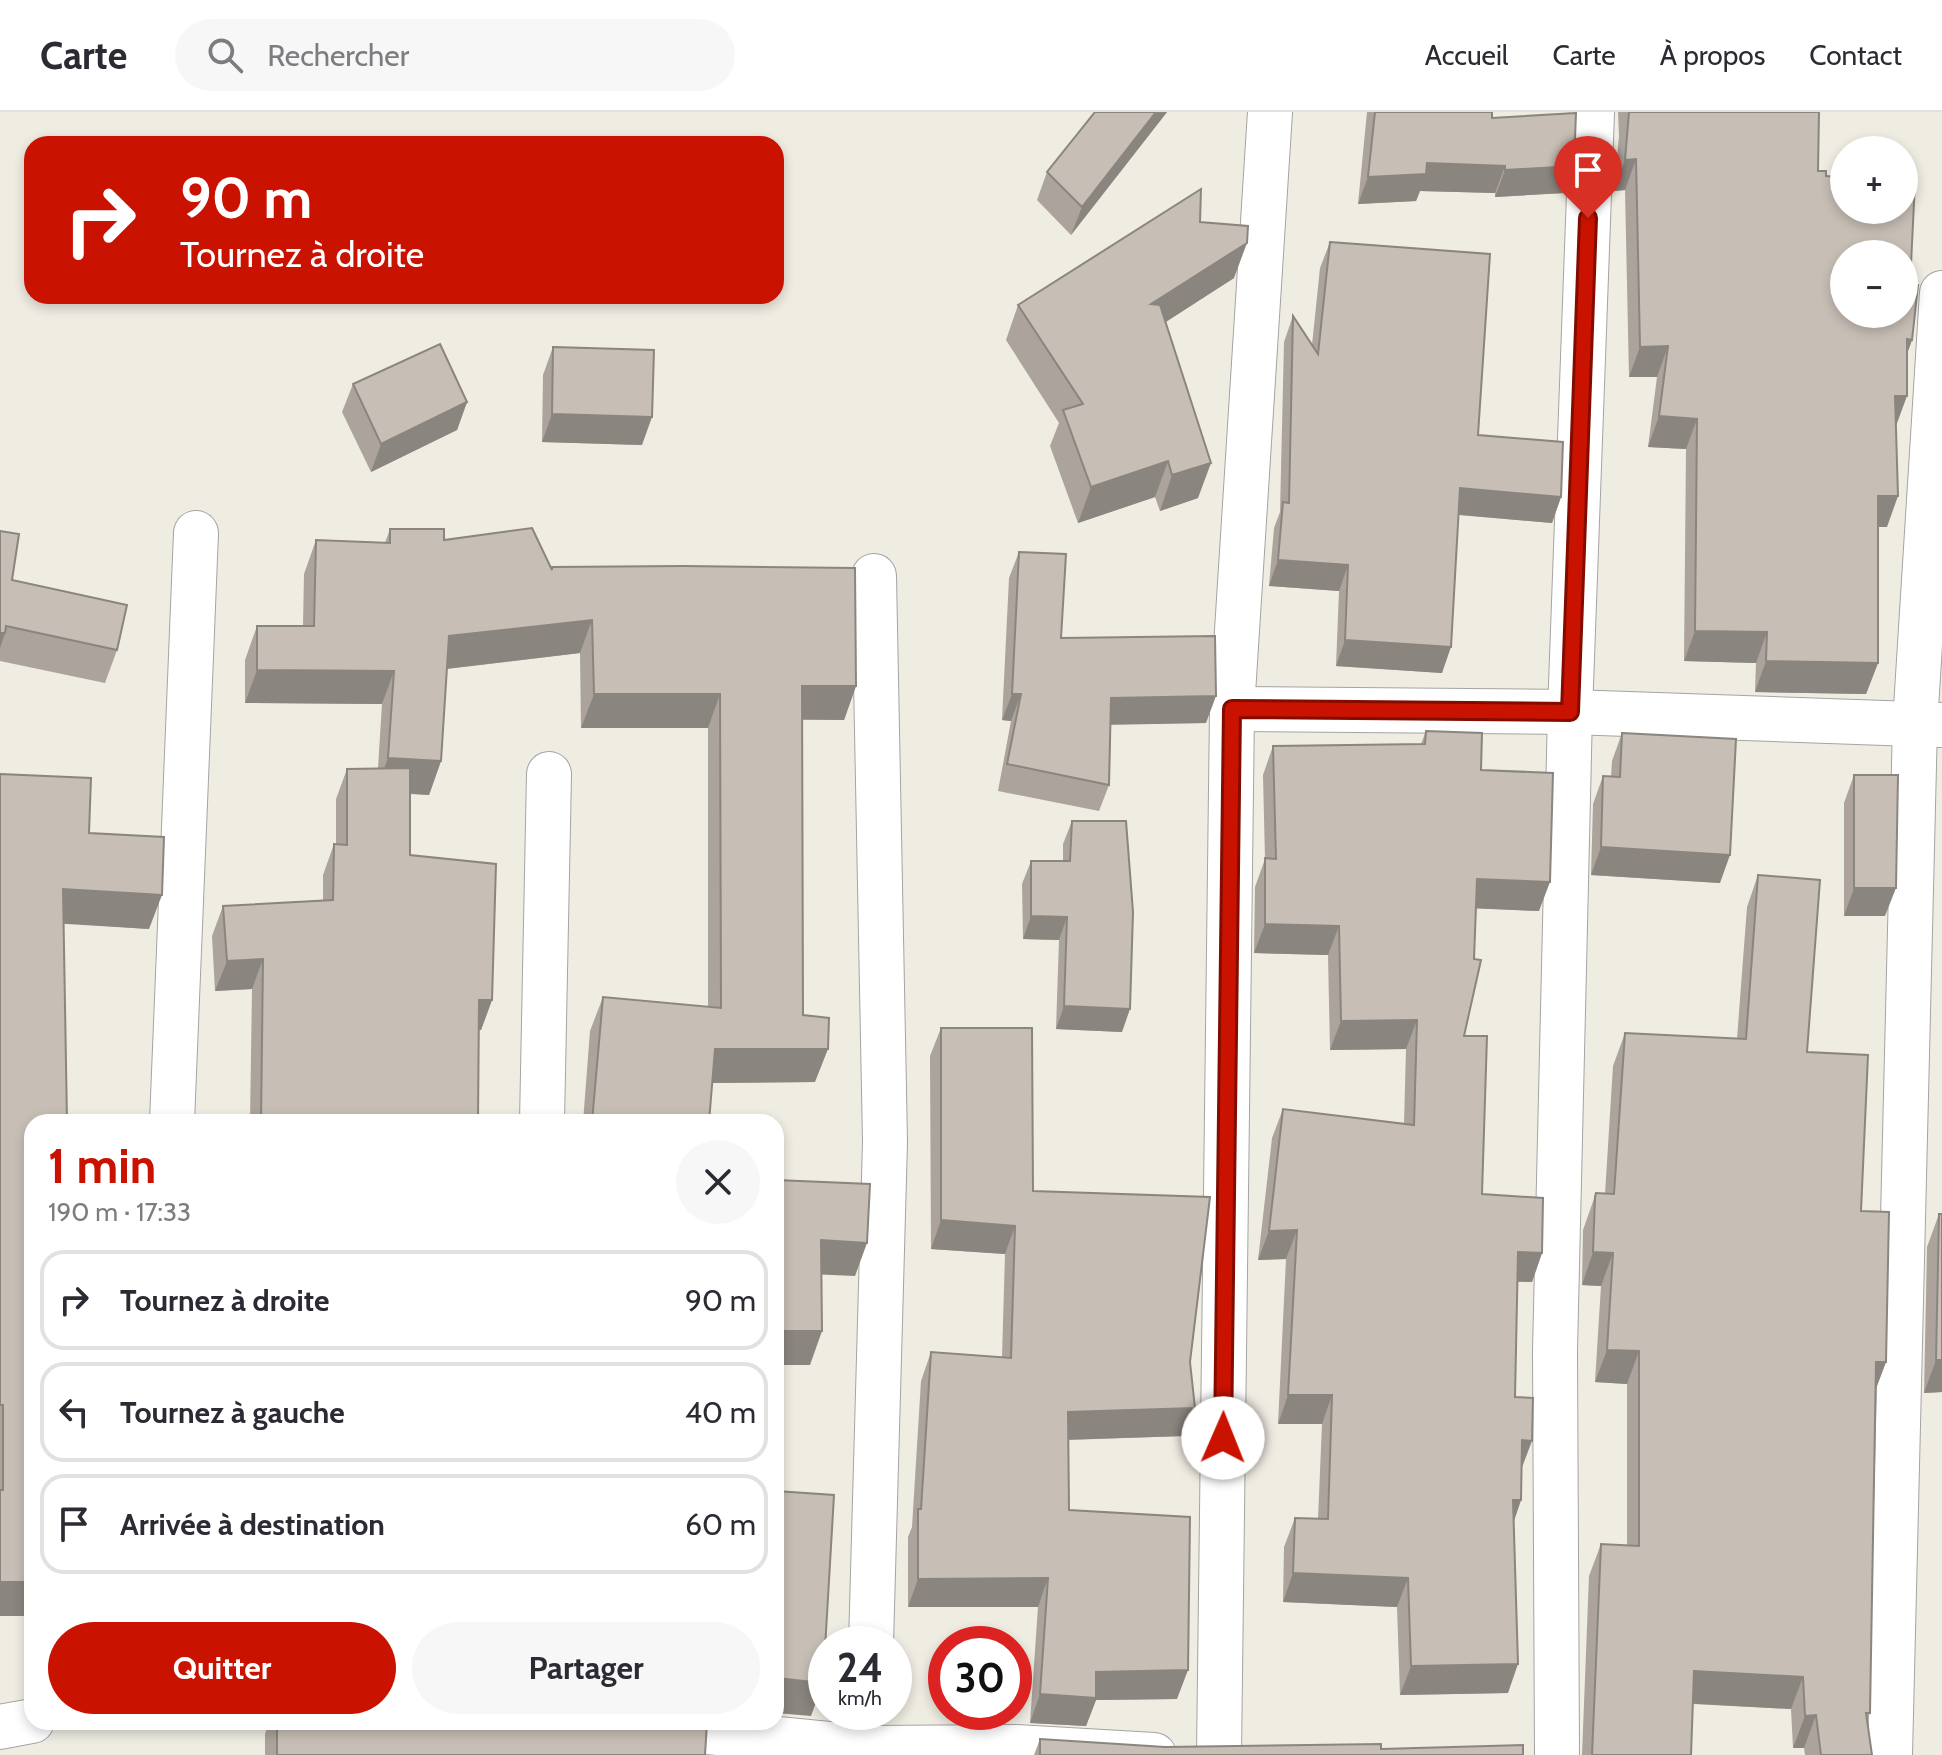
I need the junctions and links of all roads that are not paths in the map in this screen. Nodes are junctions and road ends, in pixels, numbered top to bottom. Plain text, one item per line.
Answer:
1 (1270, 112) edge
2 (1592, 112) edge
3 (1942, 293) edge
4 (196, 533) dead end
5 (874, 576) dead end
6 (1232, 709) junction
7 (1570, 712) junction
8 (1929, 724) edge
9 (549, 774) dead end
10 (172, 1114) edge
11 (542, 1114) edge
12 (872, 1626) edge
13 (24, 1722) edge
14 (0, 1727) edge
15 (738, 1730) edge
16 (869, 1738) edge
17 (1154, 1755) edge
18 (1219, 1755) edge
19 (1557, 1755) edge
20 (1890, 1755) edge

1 - 6 street
2 - 7 street
3 - 8 street
4 - 10 street
5 - 12 street
6 - 7 street
6 - 18 street
7 - 8 street
7 - 19 street
8 - 20 street
9 - 11 street
13 - 14 street
15 - 16 street
16 - 17 street

